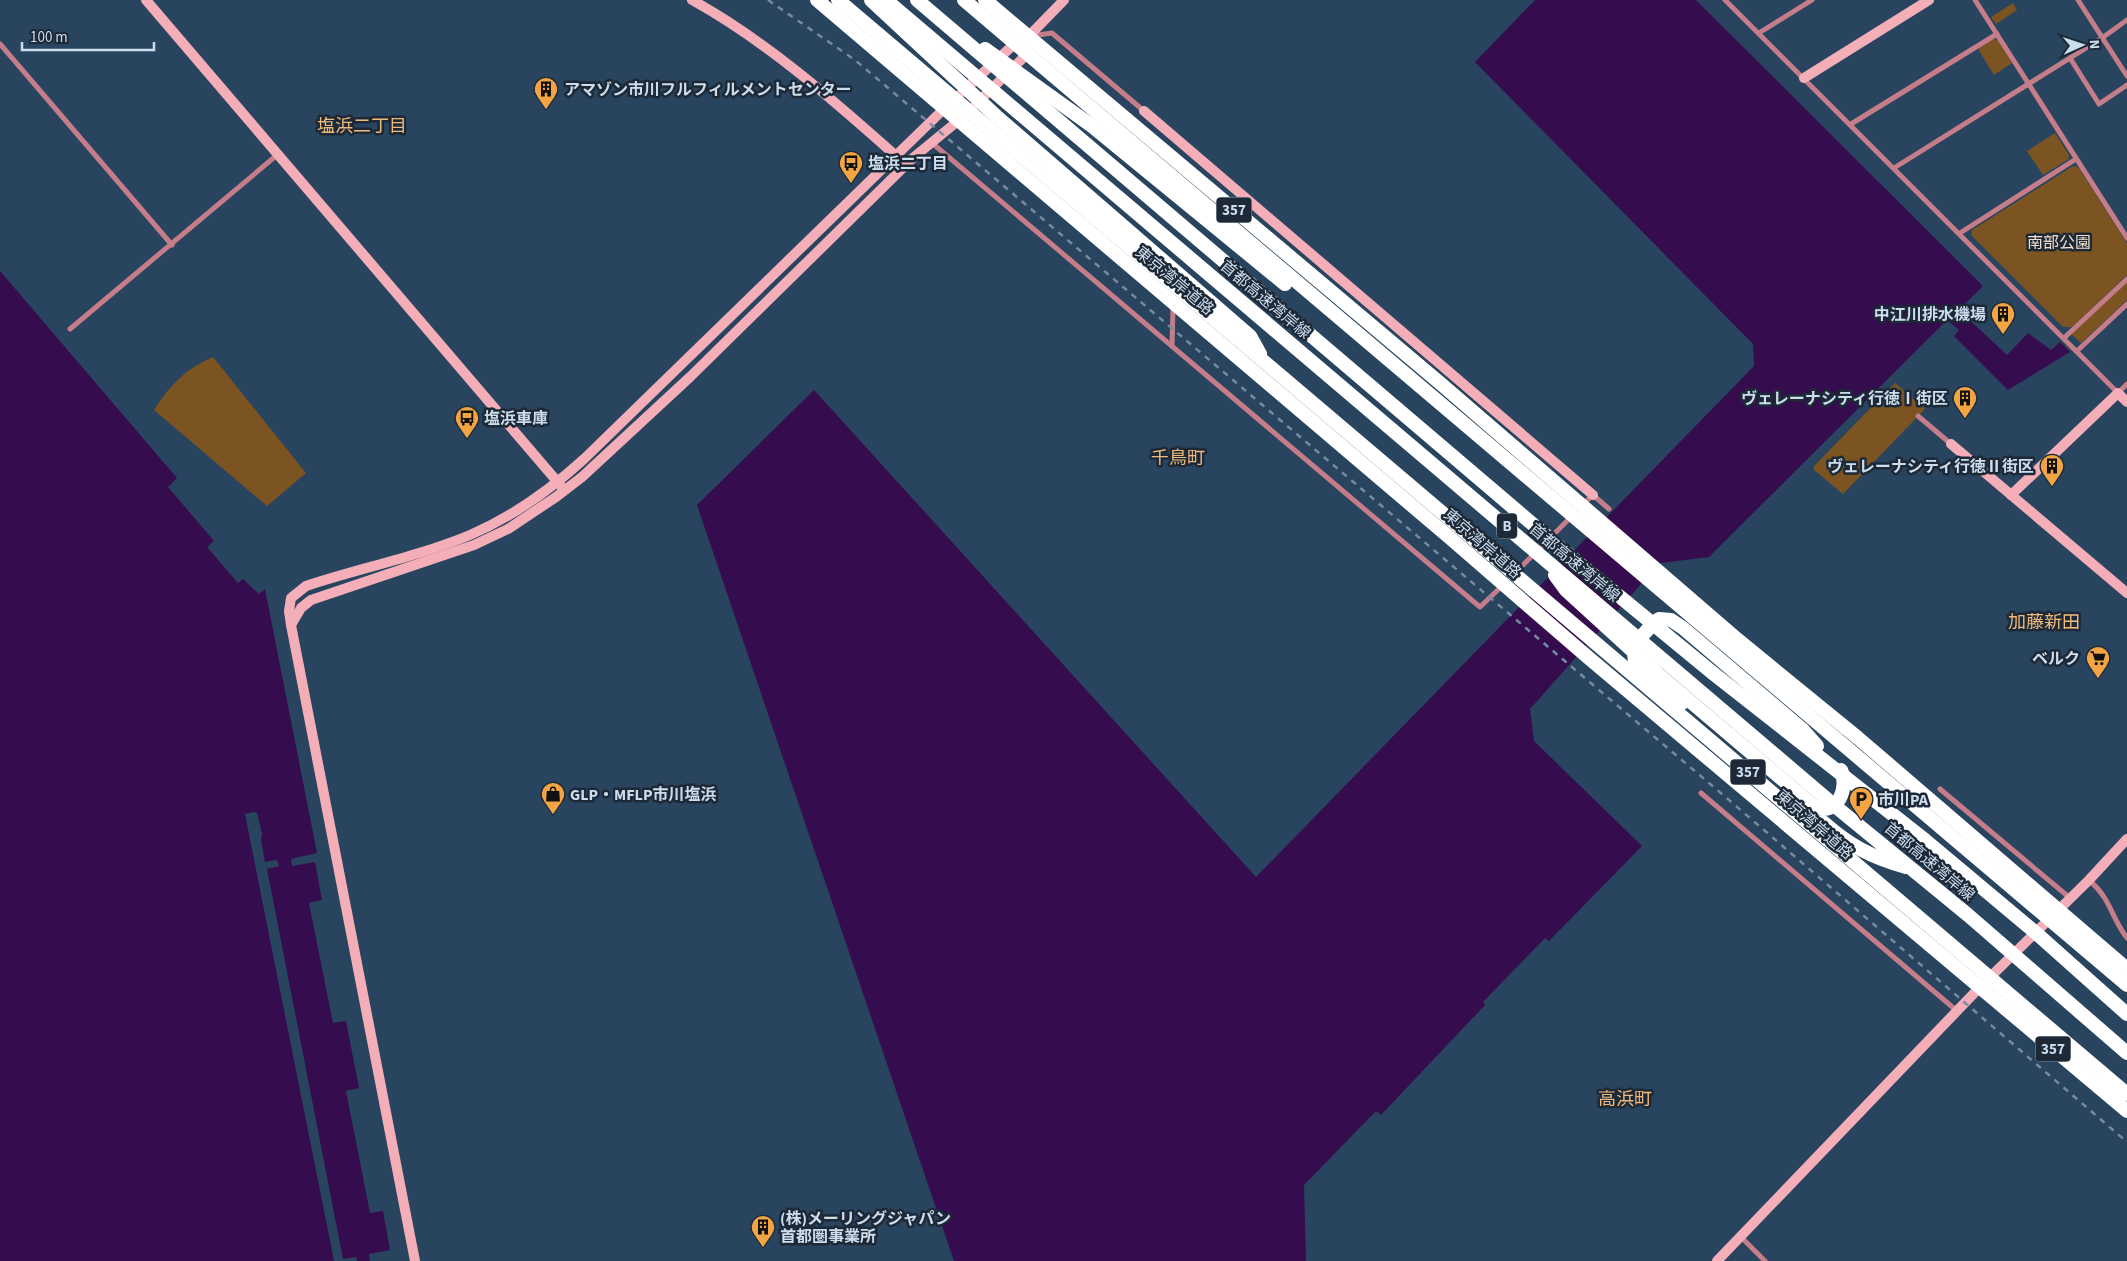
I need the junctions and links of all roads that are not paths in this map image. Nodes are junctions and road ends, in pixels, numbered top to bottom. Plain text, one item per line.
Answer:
1 (146, 0) edge
2 (692, 0) edge
3 (817, 0) edge
4 (838, 0) edge
5 (871, 0) edge
6 (886, 0) edge
7 (917, 0) edge
8 (964, 0) edge
9 (985, 0) edge
10 (1064, 0) edge
11 (1725, 0) edge
12 (1812, 0) edge
13 (1929, 0) edge
14 (1975, 0) edge
15 (2078, 0) edge
16 (2127, 20) edge
17 (1759, 33) junction
18 (1997, 34) junction
19 (1028, 37) junction
20 (962, 38) junction
21 (2102, 38) junction
22 (0, 44) edge
23 (2070, 58) junction
24 (2127, 76) edge
25 (1804, 78) junction
26 (2028, 84) junction
27 (2127, 86) edge
28 (945, 108) junction
29 (1144, 111) joint
30 (959, 120) junction
31 (1851, 124) junction
32 (932, 143) junction
33 (277, 155) junction
34 (895, 155) junction
35 (2076, 159) junction
36 (1894, 168) junction
37 (843, 206) junction
38 (853, 217) junction
39 (1960, 233) junction
40 (2127, 238) edge
41 (172, 245) junction
42 (779, 269) junction
43 (789, 279) junction
44 (2127, 279) edge
45 (1173, 302) junction
46 (2127, 304) edge
47 (70, 329) dead end
48 (2064, 338) junction
49 (1172, 346) junction
50 (2077, 351) junction
51 (1262, 358) junction
52 (679, 366) junction
53 (1396, 366) junction
54 (690, 376) junction
55 (2127, 384) edge
56 (2118, 393) junction
57 (2127, 402) edge
58 (633, 411) junction
59 (1918, 416) dead end
60 (642, 420) junction
61 (604, 440) junction
62 (1951, 444) joint
63 (612, 448) junction
64 (1367, 458) junction
65 (558, 482) junction
66 (565, 490) junction
67 (1592, 495) junction
68 (2011, 495) junction
69 (1609, 509) dead end
70 (1570, 515) junction
71 (1480, 544) junction
72 (1539, 553) junction
73 (331, 578) junction
74 (336, 592) junction
75 (2127, 593) edge
76 (291, 625) junction
77 (1738, 640) junction
78 (1648, 707) junction
79 (1940, 789) dead end
80 (1701, 793) dead end
81 (2127, 839) edge
82 (1912, 869) junction
83 (2090, 880) junction
84 (2070, 898) junction
85 (2057, 910) junction
86 (2127, 938) edge
87 (2127, 969) edge
88 (2127, 985) edge
89 (1980, 988) junction
90 (1957, 1011) junction
91 (2127, 1014) edge
92 (2127, 1053) edge
93 (2125, 1092) edge
94 (2127, 1112) edge
95 (1740, 1236) junction
96 (415, 1261) edge
97 (1717, 1261) edge
98 (1765, 1261) edge

1 - 33 street
2 - 34 street
3 - 28 highway, 東京湾岸道路 / 357
4 - 51 highway, 東京湾岸道路 / 357
5 - 51 highway
6 - 72 highway, 首都高速湾岸線 / B
7 - 20 highway, 首都高速湾岸線 / B
8 - 53 highway, 357
9 - 19 highway, 357
10 - 19 street
11 - 17 street
12 - 17 street
13 - 25 street
14 - 18 street
15 - 21 street
16 - 21 street
17 - 25 street
18 - 26 street
18 - 31 street
19 - 28 street
19 - 29 street
19 - 30 street
19 - 77 highway, 357
20 - 53 highway
20 - 91 highway, 首都高速湾岸線 / B
21 - 23 street
21 - 24 street
22 - 41 street
23 - 26 street
23 - 27 street
25 - 31 street
26 - 35 street
26 - 36 street
28 - 30 highway, 東京湾岸道路 / 357
28 - 34 street
29 - 67 street
30 - 32 street
30 - 45 highway, 東京湾岸道路 / 357
31 - 36 street
32 - 38 street
32 - 49 street
33 - 41 street
33 - 65 street
34 - 37 street
35 - 39 street
35 - 40 street
36 - 39 street
37 - 38 street
37 - 42 street
38 - 43 street
39 - 48 street
41 - 47 street
42 - 43 street
42 - 52 street
43 - 54 street
44 - 48 street
45 - 49 street
45 - 64 highway, 東京湾岸道路 / 357
46 - 50 street
48 - 50 street
49 - 67 street
50 - 56 street
51 - 64 highway, 東京湾岸道路 / 357
52 - 54 street
52 - 58 street
53 - 70 highway, 357
54 - 60 street
55 - 56 street
56 - 57 street
56 - 68 street
58 - 60 street
58 - 61 street
59 - 62 street
60 - 63 street
61 - 63 street
61 - 65 street
62 - 68 street
63 - 66 street
64 - 71 highway, 東京湾岸道路 / 357
64 - 78 highway, 東京湾岸道路 / 357
65 - 66 street
65 - 73 street
66 - 74 street
67 - 69 street
68 - 75 street
70 - 77 highway
70 - 88 highway, 357
71 - 78 highway
71 - 93 highway, 東京湾岸道路 / 357
72 - 82 highway, 首都高速湾岸線 / B
72 - 82 highway
73 - 74 street
73 - 76 street
74 - 76 street
76 - 96 street
77 - 85 highway, 357
78 - 89 highway, 東京湾岸道路 / 357
79 - 84 street
80 - 90 street
81 - 83 street
82 - 92 highway, 首都高速湾岸線 / B
83 - 84 street
83 - 86 street
84 - 85 street
85 - 87 highway, 357
85 - 89 street
89 - 90 street
89 - 94 highway, 東京湾岸道路 / 357
90 - 95 street
95 - 97 street
95 - 98 street

